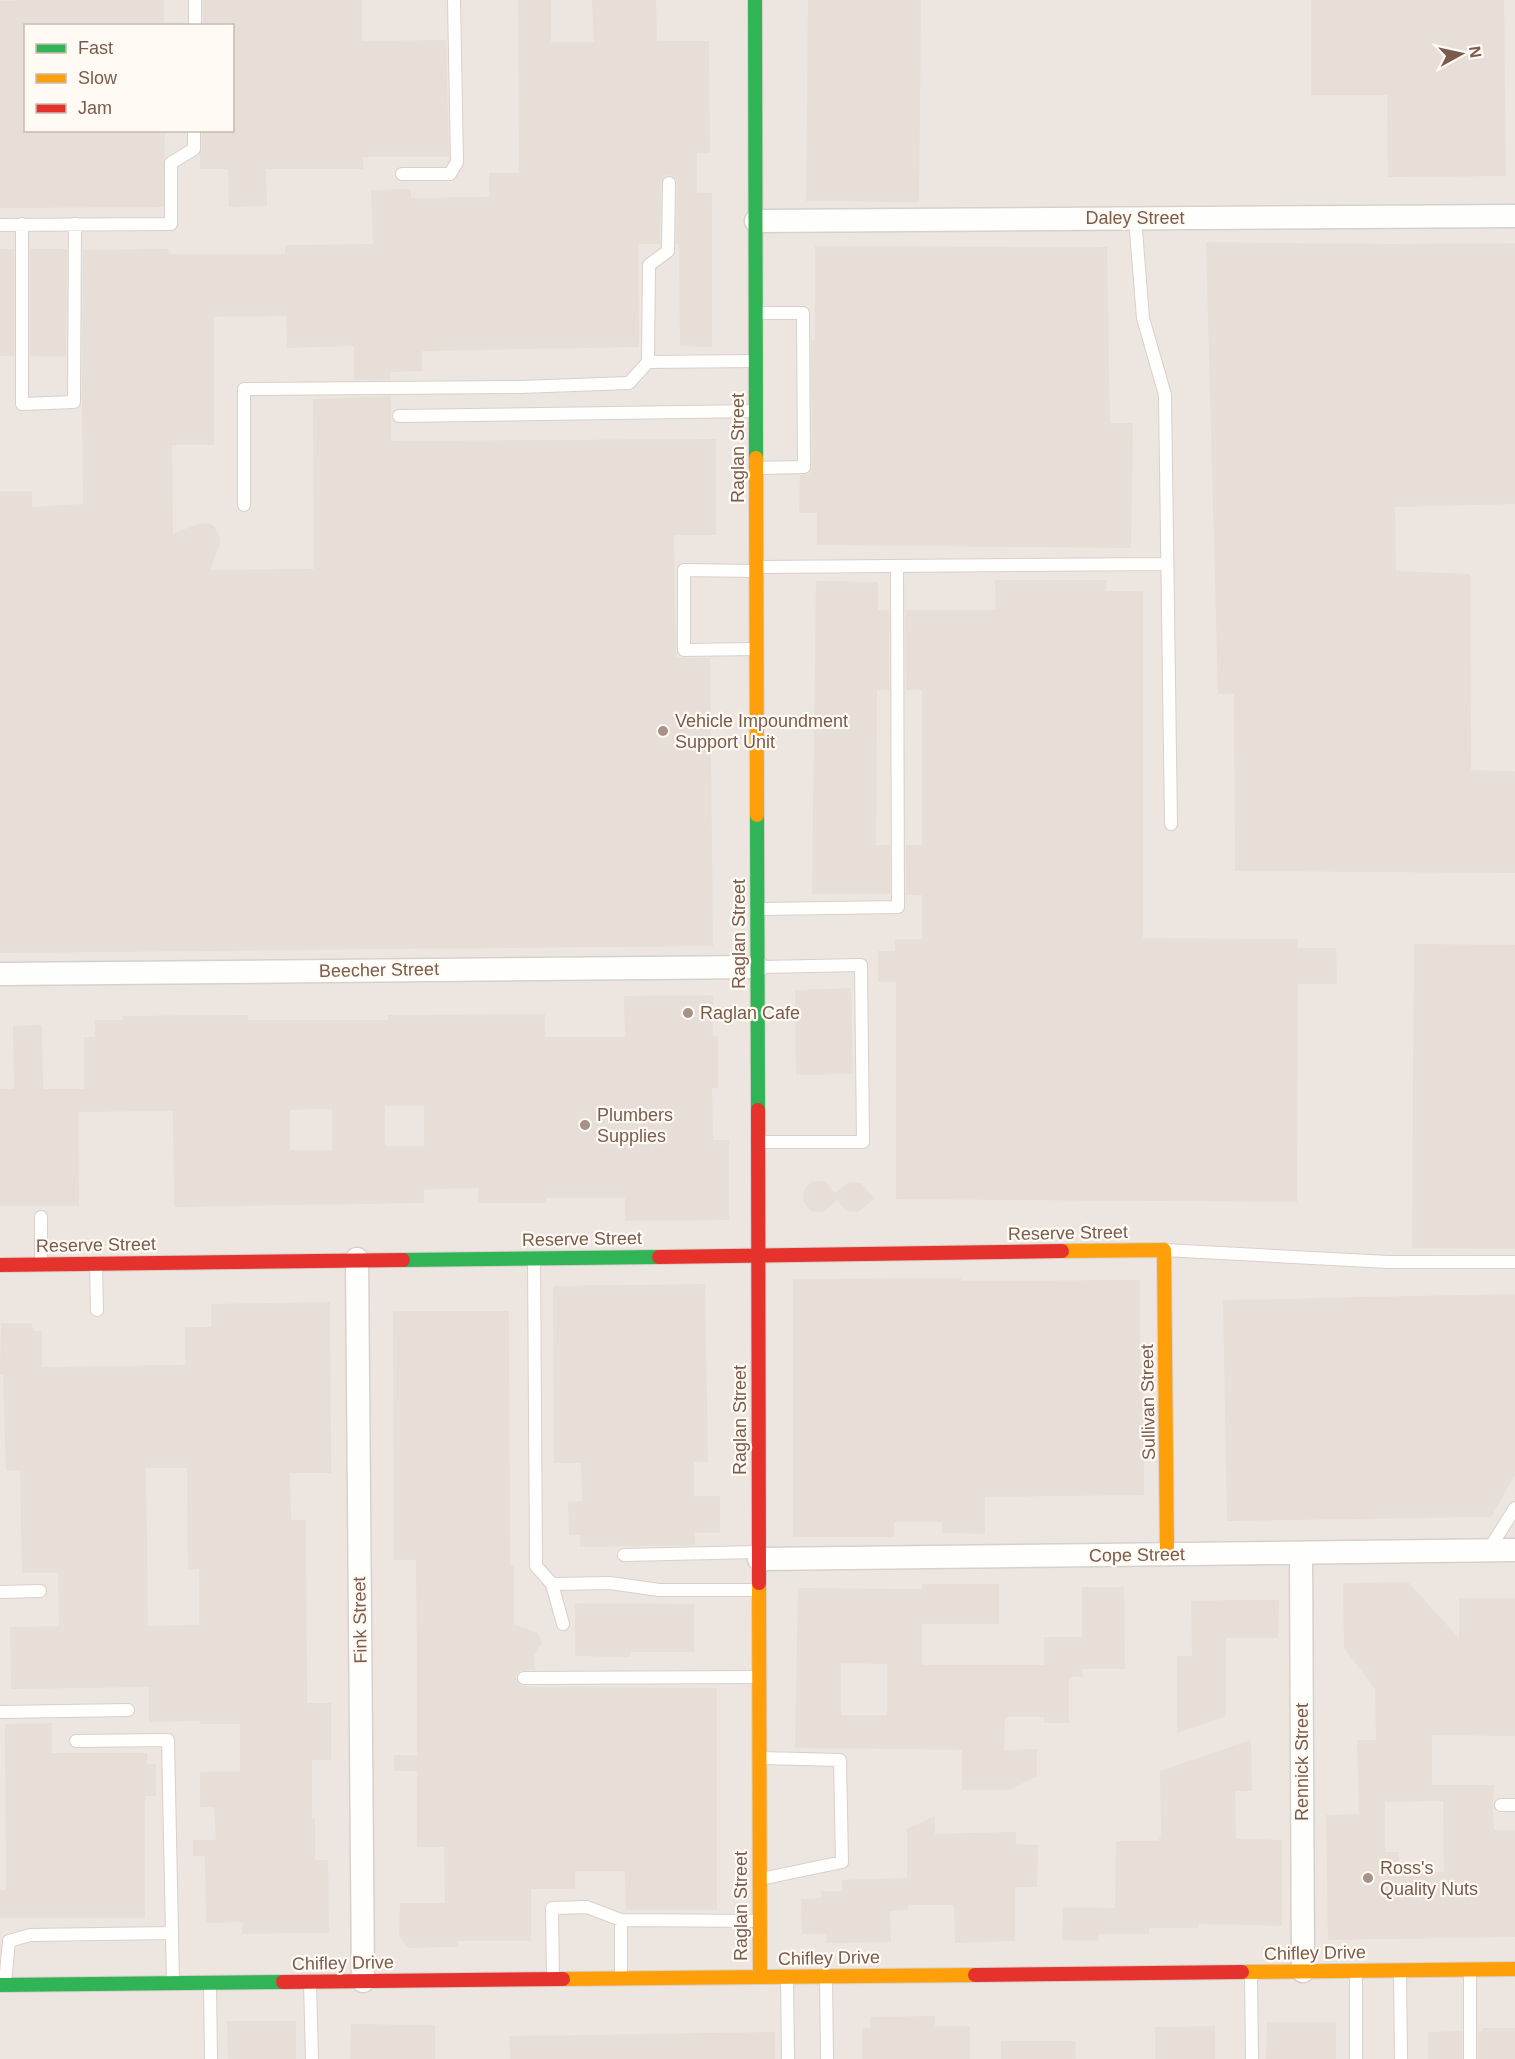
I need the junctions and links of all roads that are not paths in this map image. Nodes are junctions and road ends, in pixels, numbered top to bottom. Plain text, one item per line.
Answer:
1 (195, 0) edge
2 (454, 0) edge
3 (755, 0) edge
4 (195, 24) edge
5 (194, 132) edge
6 (402, 174) dead end
7 (669, 183) dead end
8 (1515, 216) edge
9 (1135, 218) junction
10 (756, 221) junction
11 (22, 224) junction
12 (75, 224) junction
13 (0, 225) edge
14 (756, 313) junction
15 (756, 361) junction
16 (648, 362) junction
17 (756, 411) junction
18 (399, 416) dead end
19 (756, 468) junction
20 (244, 505) dead end
21 (1167, 564) junction
22 (897, 566) junction
23 (756, 569) junction
24 (756, 649) junction
25 (1171, 824) dead end
26 (757, 909) junction
27 (757, 967) junction
28 (0, 974) edge
29 (758, 1142) junction
30 (41, 1217) dead end
31 (1164, 1250) junction
32 (758, 1255) junction
33 (534, 1257) junction
34 (357, 1259) junction
35 (1515, 1262) edge
36 (96, 1263) junction
37 (41, 1264) junction
38 (0, 1265) edge
39 (97, 1310) dead end
40 (1515, 1508) edge
41 (1515, 1550) edge
42 (1488, 1551) junction
43 (1301, 1552) junction
44 (1167, 1554) junction
45 (624, 1555) dead end
46 (759, 1555) junction
47 (552, 1584) junction
48 (759, 1590) junction
49 (40, 1591) dead end
50 (0, 1592) edge
51 (563, 1624) dead end
52 (759, 1677) junction
53 (524, 1678) dead end
54 (128, 1710) dead end
55 (0, 1712) edge
56 (76, 1741) dead end
57 (759, 1758) junction
58 (1501, 1805) dead end
59 (1515, 1805) edge
60 (759, 1879) junction
61 (621, 1920) junction
62 (759, 1921) junction
63 (171, 1933) junction
64 (1470, 1969) junction
65 (1515, 1969) edge
66 (1356, 1970) junction
67 (1400, 1970) junction
68 (1251, 1971) junction
69 (1303, 1971) junction
70 (787, 1976) junction
71 (826, 1976) junction
72 (760, 1977) junction
73 (621, 1978) junction
74 (553, 1979) junction
75 (310, 1981) junction
76 (363, 1981) junction
77 (210, 1982) junction
78 (173, 1983) junction
79 (2, 1984) edge
80 (211, 2059) edge
81 (312, 2059) edge
82 (788, 2059) edge
83 (826, 2059) edge
84 (1252, 2059) edge
85 (1356, 2059) edge
86 (1401, 2059) edge
87 (1470, 2059) edge

1 - 4 lane
2 - 6 lane
3 - 10 street, Raglan Street
5 - 12 lane
7 - 16 lane
8 - 9 street, Daley Street
9 - 10 street, Daley Street
9 - 21 lane
10 - 14 street, Raglan Street
11 - 12 lane
11 - 12 lane
11 - 13 lane
14 - 15 street, Raglan Street
14 - 19 lane
15 - 16 lane
15 - 17 street, Raglan Street
16 - 20 lane
17 - 18 lane
17 - 19 street, Raglan Street
19 - 23 street, Raglan Street
21 - 22 lane
21 - 25 lane
22 - 23 lane
22 - 26 lane
23 - 24 street, Raglan Street
23 - 24 lane
24 - 26 street, Raglan Street
26 - 27 street, Raglan Street
27 - 28 street, Beecher Street
27 - 29 street, Raglan Street
27 - 29 lane
29 - 32 street, Raglan Street
30 - 37 lane
31 - 32 street, Reserve Street
31 - 35 lane
31 - 44 street, Sullivan Street
32 - 33 street, Reserve Street
32 - 46 street, Raglan Street
33 - 34 street, Reserve Street
33 - 47 lane
34 - 36 street, Reserve Street
34 - 76 street, Fink Street
36 - 37 street, Reserve Street
36 - 39 lane
37 - 38 street, Reserve Street
40 - 42 lane
41 - 42 street, Cope Street
42 - 43 street, Cope Street
43 - 44 street, Cope Street
43 - 69 street, Rennick Street
44 - 46 street, Cope Street
45 - 46 lane
46 - 48 street, Raglan Street
47 - 48 lane
47 - 51 lane
48 - 52 street, Raglan Street
49 - 50 lane
52 - 53 lane
52 - 57 street, Raglan Street
54 - 55 lane
56 - 63 lane
57 - 60 street, Raglan Street
57 - 60 lane
58 - 59 lane
60 - 62 street, Raglan Street
61 - 62 lane
61 - 73 lane
61 - 74 lane
62 - 72 street, Raglan Street
63 - 78 lane
63 - 79 lane
64 - 65 street, Chifley Drive
64 - 67 street, Chifley Drive
64 - 87 lane
66 - 67 street, Chifley Drive
66 - 69 street, Chifley Drive
66 - 85 lane
67 - 86 lane
68 - 69 street, Chifley Drive
68 - 71 street, Chifley Drive
68 - 84 lane
70 - 71 street, Chifley Drive
70 - 72 street, Chifley Drive
70 - 82 lane
71 - 83 lane
72 - 73 street, Chifley Drive
73 - 74 street, Chifley Drive
74 - 76 street, Chifley Drive
75 - 76 street, Chifley Drive
75 - 77 street, Chifley Drive
75 - 81 lane
77 - 78 street, Chifley Drive
77 - 80 lane
78 - 79 street, Chifley Drive

